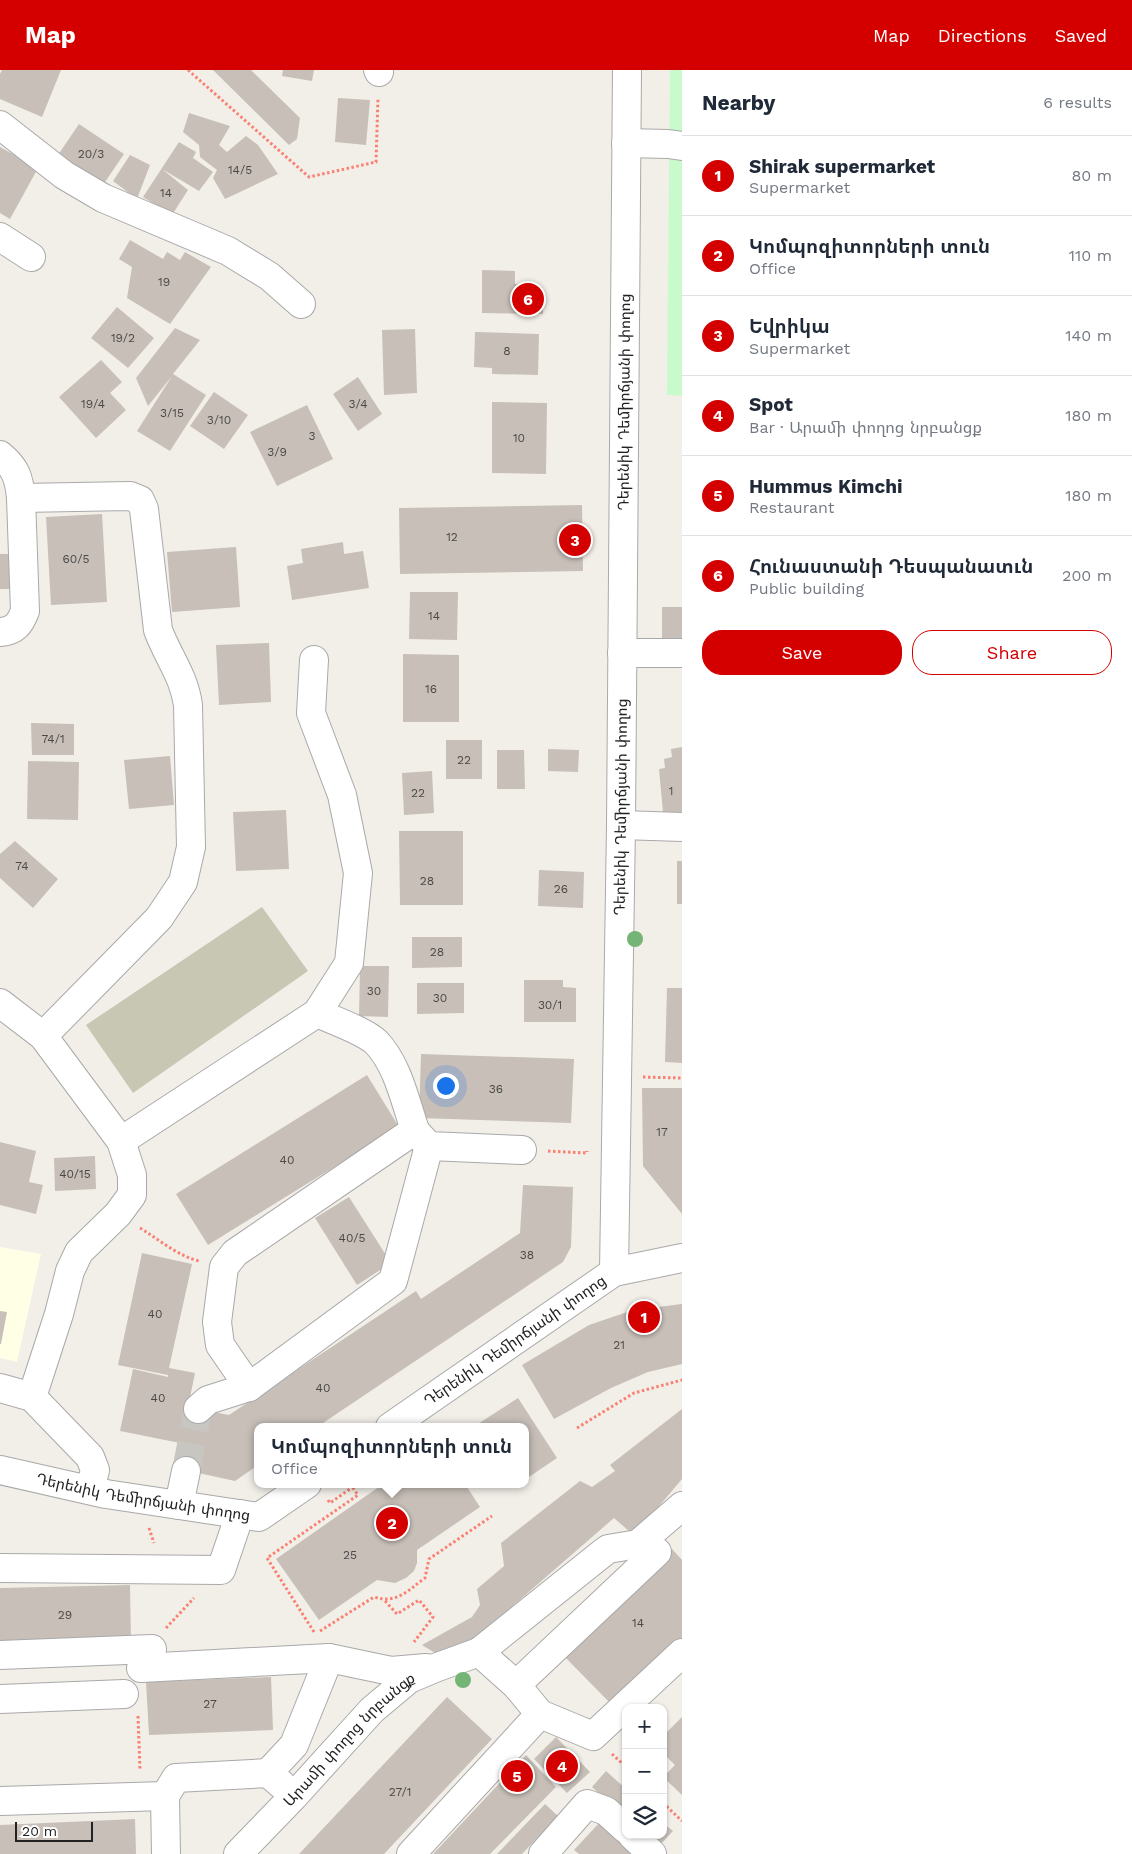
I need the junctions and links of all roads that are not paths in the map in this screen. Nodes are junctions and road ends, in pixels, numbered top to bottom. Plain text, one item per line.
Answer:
1 (627, 70) edge
2 (0, 125) edge
3 (626, 143) junction
4 (682, 146) edge
5 (0, 237) edge
6 (31, 257) dead end
7 (302, 304) dead end
8 (0, 455) edge
9 (21, 498) junction
10 (0, 632) edge
11 (682, 653) edge
12 (622, 654) junction
13 (314, 660) dead end
14 (621, 825) junction
15 (682, 827) edge
16 (0, 1003) edge
17 (317, 1013) junction
18 (43, 1036) junction
19 (422, 1138) junction
20 (121, 1141) junction
21 (522, 1150) road end
22 (682, 1258) edge
23 (614, 1272) junction
24 (249, 1387) junction
25 (0, 1388) edge
26 (32, 1397) junction
27 (198, 1409) dead end
28 (396, 1423) edge
29 (0, 1470) edge
30 (186, 1471) tunnel mouth
31 (90, 1490) junction
32 (316, 1490) edge
33 (179, 1505) junction
34 (682, 1506) edge
35 (240, 1514) junction
36 (657, 1552) dead end
37 (0, 1568) edge
38 (479, 1652) junction
39 (682, 1653) edge
40 (0, 1655) edge
41 (329, 1658) junction
42 (435, 1668) junction
43 (516, 1685) junction
44 (124, 1694) dead end
45 (0, 1699) edge
46 (540, 1714) junction
47 (268, 1773) junction
48 (153, 1795) junction
49 (294, 1796) junction
50 (0, 1801) edge
51 (622, 1825) edge
52 (636, 1839) edge
53 (166, 1854) edge
54 (238, 1854) edge
55 (411, 1854) edge
56 (542, 1854) edge
57 (652, 1854) edge

1 - 3 street, Դերենիկ Դեմիրճյանի փողոց
2 - 7 street
3 - 4 street
3 - 12 street, Դերենիկ Դեմիրճյանի փողոց
5 - 6 street
8 - 9 street
9 - 10 street
9 - 18 street
11 - 12 street
12 - 14 street, Դերենիկ Դեմիրճյանի փողոց
13 - 17 street
14 - 15 street
14 - 23 street, Դերենիկ Դեմիրճյանի փողոց
16 - 18 street
17 - 19 street
17 - 20 street
18 - 20 street
19 - 21 street
19 - 24 street
19 - 24 street
20 - 26 street
22 - 23 street
23 - 28 street, Դերենիկ Դեմիրճյանի փողոց
24 - 27 street
25 - 26 street
26 - 31 street
29 - 31 street, Դերենիկ Դեմիրճյանի փողոց
30 - 33 street
31 - 33 street, Դերենիկ Դեմիրճյանի փողոց
32 - 35 street, Դերենիկ Դեմիրճյանի փողոց
33 - 35 street, Դերենիկ Դեմիրճյանի փողոց
34 - 38 street, Արամի փողոց նրբանցք
35 - 37 street
36 - 43 street
38 - 42 street, Արամի փողոց նրբանցք
38 - 43 street
39 - 46 street
40 - 41 street
41 - 42 street
41 - 47 street
42 - 49 street, Արամի փողոց նրբանցք
43 - 46 street
44 - 45 street
46 - 55 street
47 - 48 street
47 - 49 street
48 - 50 street
48 - 53 street
49 - 54 street, Արամի փողոց նրբանցք
51 - 56 street
52 - 57 street

